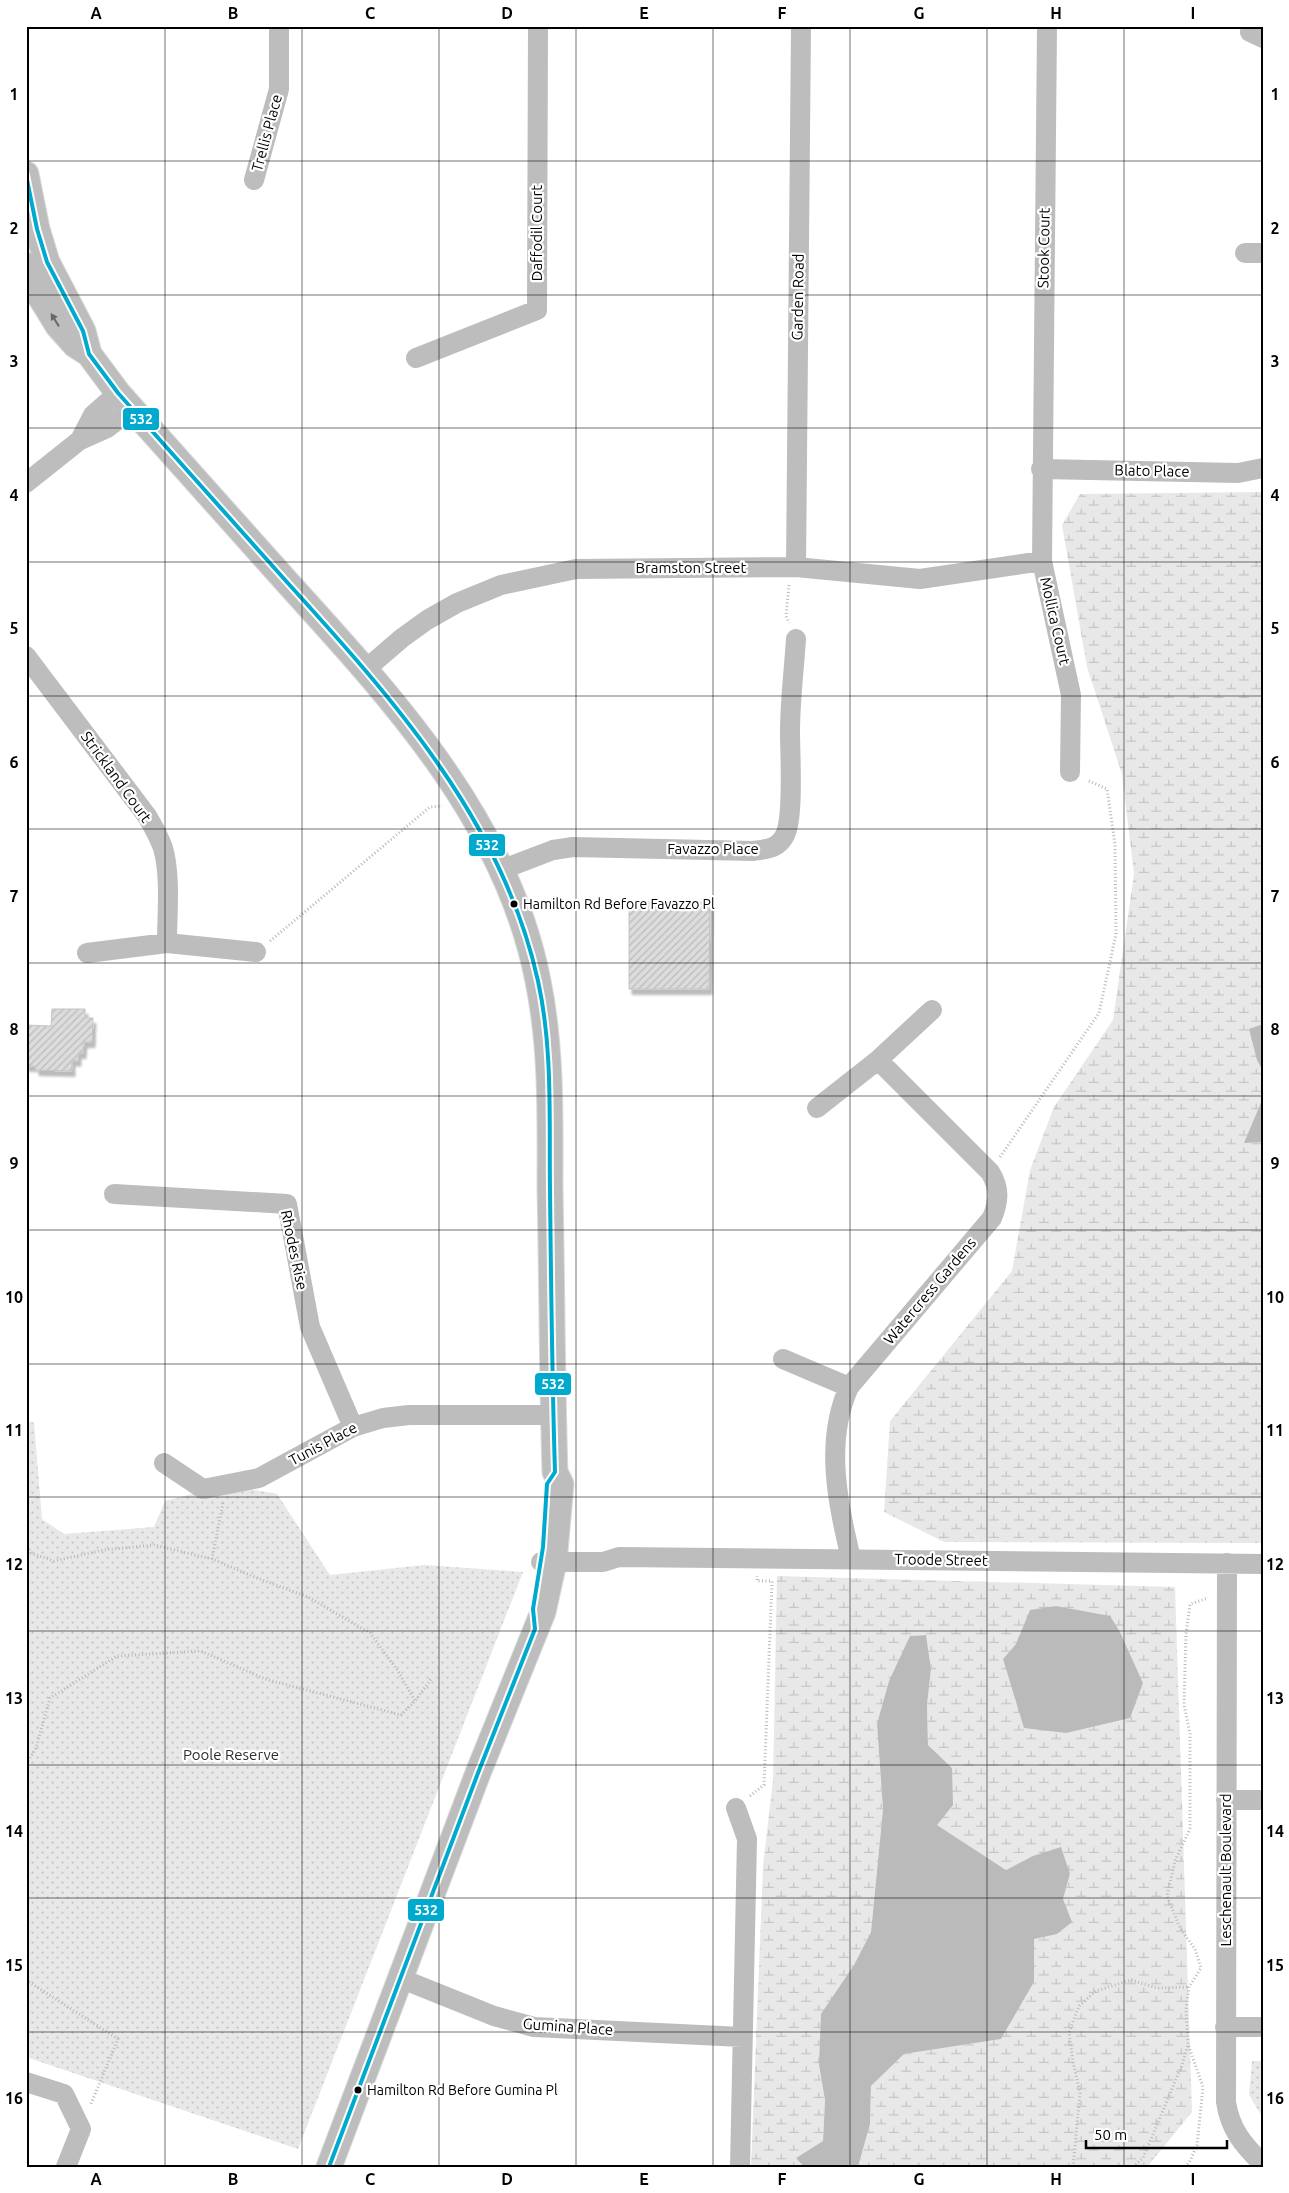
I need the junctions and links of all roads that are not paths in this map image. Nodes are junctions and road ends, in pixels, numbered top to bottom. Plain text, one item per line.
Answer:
1 (279, 26) edge
2 (538, 26) edge
3 (801, 26) edge
4 (1047, 26) edge
5 (26, 174) edge
6 (254, 180) dead end
7 (35, 269) edge
8 (416, 358) dead end
9 (125, 401) junction
10 (1263, 468) edge
11 (1041, 469) junction
12 (26, 483) edge
13 (1042, 561) junction
14 (796, 567) junction
15 (796, 639) road end
16 (26, 656) edge
17 (366, 669) junction
18 (1070, 772) road end
19 (501, 870) junction
20 (168, 943) junction
21 (256, 952) road end
22 (87, 953) dead end
23 (932, 1010) dead end
24 (878, 1060) junction
25 (817, 1108) dead end
26 (114, 1194) dead end
27 (783, 1359) dead end
28 (848, 1387) junction
29 (553, 1415) junction
30 (353, 1427) junction
31 (164, 1463) dead end
32 (548, 1555) junction
33 (850, 1560) junction
34 (1227, 1563) junction
35 (1263, 1564) edge
36 (1226, 1800) junction
37 (1263, 1800) edge
38 (736, 1808) road end
39 (402, 1979) junction
40 (1226, 2027) junction
41 (1263, 2028) edge
42 (742, 2037) junction
43 (26, 2082) edge
44 (1263, 2164) edge
45 (66, 2167) edge
46 (329, 2167) edge
47 (740, 2167) edge

1 - 6 street, Trellis Place
2 - 8 street, Daffodil Court
3 - 14 street, Garden Road
4 - 11 street, Stook Court
5 - 7 main road
7 - 9 main road
9 - 12 street
9 - 17 main road
10 - 11 street, Blato Place
11 - 13 street, Mollica Court
13 - 14 street, Bramston Street
13 - 18 street, Mollica Court
14 - 17 street, Bramston Street
15 - 19 street, Favazzo Place
16 - 20 street, Strickland Court
17 - 19 main road
19 - 29 main road
20 - 21 street
20 - 22 street
23 - 24 street
24 - 25 street
24 - 28 street, Watercress Gardens
26 - 30 street, Rhodes Rise
27 - 28 street
28 - 33 street, Watercress Gardens
29 - 30 street, Tunis Place
29 - 32 main road
30 - 31 street, Tunis Place
32 - 33 street, Troode Street
32 - 39 main road
33 - 34 street, Troode Street
34 - 35 street, Troode Street
34 - 36 street, Leschenault Boulevard
36 - 37 street
36 - 40 street, Leschenault Boulevard
38 - 42 street
39 - 42 street, Gumina Place
39 - 46 main road
40 - 41 street
40 - 44 street, Leschenault Boulevard
42 - 47 street
43 - 45 street

